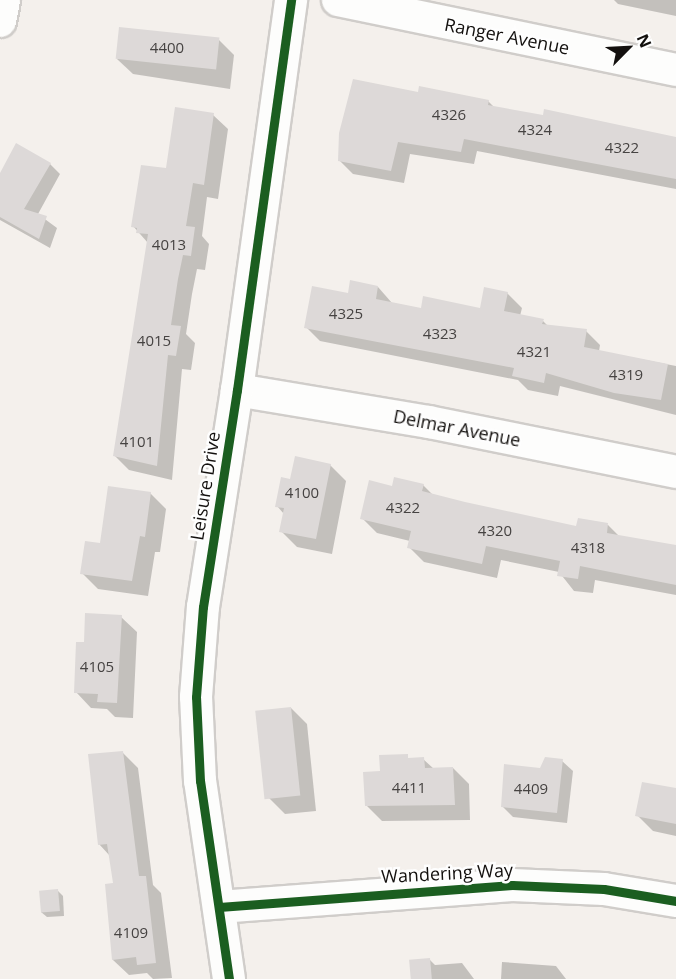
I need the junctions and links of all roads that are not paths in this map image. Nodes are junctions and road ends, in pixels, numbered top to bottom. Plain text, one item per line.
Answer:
1 (4, 0) edge
2 (291, 0) edge
3 (338, 0) edge
4 (0, 21) edge
5 (676, 70) edge
6 (237, 390) junction
7 (676, 472) edge
8 (676, 901) edge
9 (219, 907) junction
10 (229, 979) edge

1 - 4 street
2 - 6 street, Leisure Drive
3 - 5 street, Ranger Avenue
6 - 7 street, Delmar Avenue
6 - 9 street, Leisure Drive
8 - 9 street, Wandering Way
9 - 10 street, Leisure Drive

